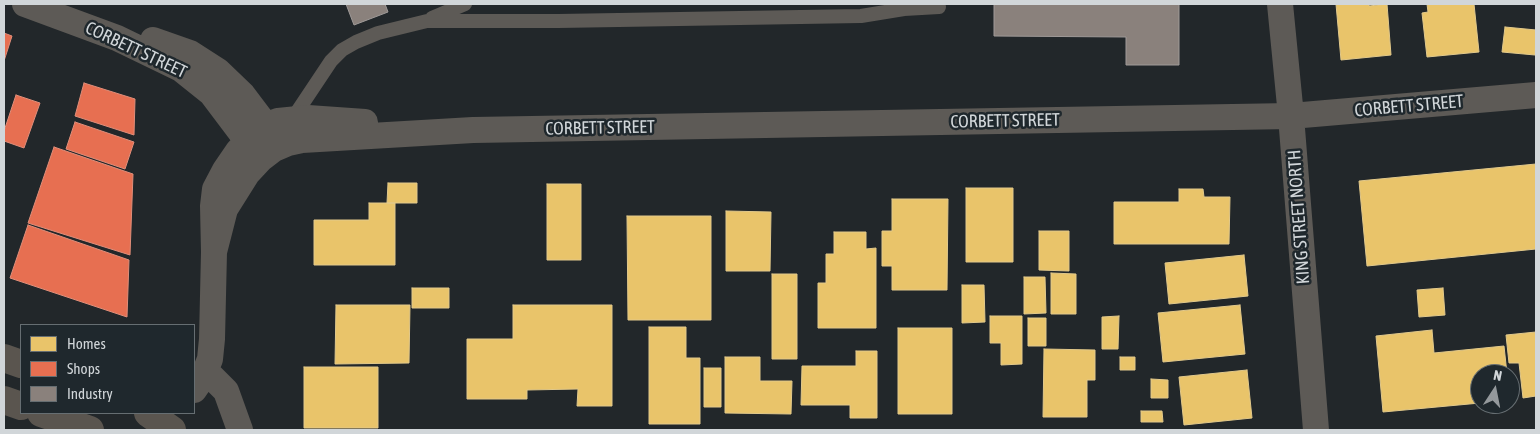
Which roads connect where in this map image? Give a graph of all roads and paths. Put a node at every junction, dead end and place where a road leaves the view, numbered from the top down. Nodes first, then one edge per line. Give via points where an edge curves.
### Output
1 (25, 4) edge
2 (465, 4) edge
3 (938, 4) edge
4 (1280, 4) edge
5 (427, 21) junction
6 (1536, 95) edge
7 (1291, 116) junction
8 (293, 118) junction
9 (473, 130) junction
10 (264, 143) junction
11 (4, 358) edge
12 (20, 364) edge
13 (200, 380) edge
14 (4, 400) edge
15 (20, 406) edge
16 (44, 414) edge
17 (90, 430) edge
18 (240, 430) edge
19 (1316, 430) edge

1 - 10 street, CORBETT STREET via 118,38 181,69
2 - 5 lane
3 - 5 lane via 938,8 904,9 861,16
4 - 7 street, KING STREET NORTH
5 - 8 lane via 378,33 342,50
6 - 7 street, CORBETT STREET
7 - 9 street, CORBETT STREET
7 - 19 street, KING STREET NORTH
8 - 9 street, CORBETT STREET
8 - 10 street, CORBETT STREET via 278,121
9 - 10 street, CORBETT STREET
10 - 13 street via 224,170 215,189 212,214 212,345 210,359
11 - 12 main road
13 - 18 street via 226,391
14 - 15 main road
16 - 17 main road

